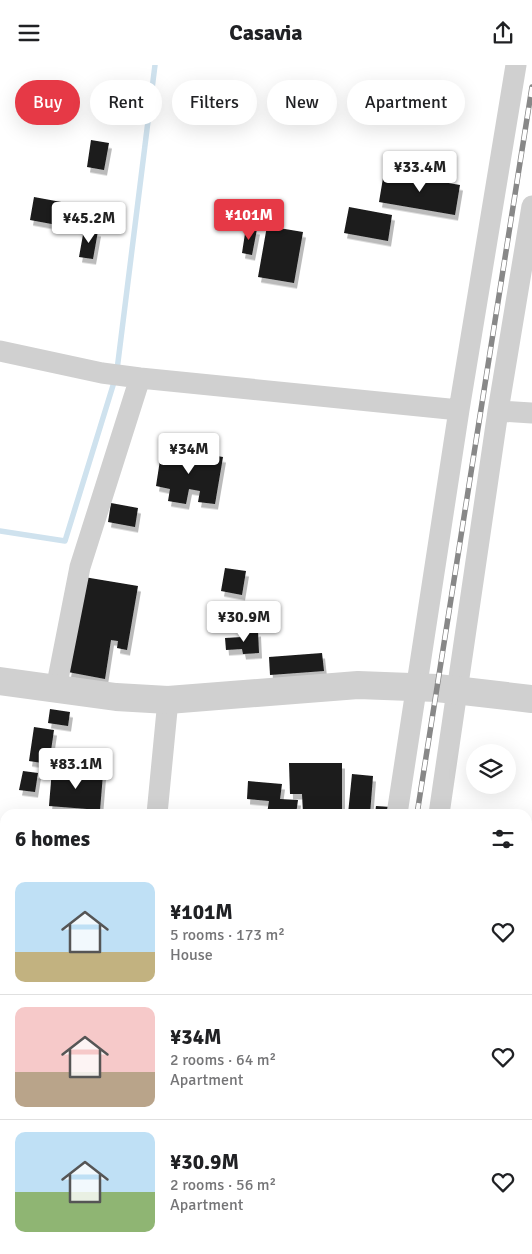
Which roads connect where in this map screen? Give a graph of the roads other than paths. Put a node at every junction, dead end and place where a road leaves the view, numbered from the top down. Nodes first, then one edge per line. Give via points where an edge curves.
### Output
1 (516, 65) edge
2 (532, 206) edge
3 (0, 351) edge
4 (133, 377) junction
5 (459, 410) junction
6 (498, 411) junction
7 (532, 413) edge
8 (0, 681) edge
9 (416, 687) junction
10 (56, 689) junction
11 (457, 689) junction
12 (532, 699) edge
13 (168, 700) junction
14 (157, 809) edge
15 (398, 809) edge
16 (440, 809) edge

1 - 5 street
2 - 6 street
3 - 4 street
4 - 5 street
4 - 10 street via 80,567
5 - 9 street
6 - 7 street
6 - 11 street
8 - 10 street
9 - 11 street
9 - 13 street via 358,685
9 - 15 street
10 - 13 street
11 - 12 street
11 - 16 street
13 - 14 street

